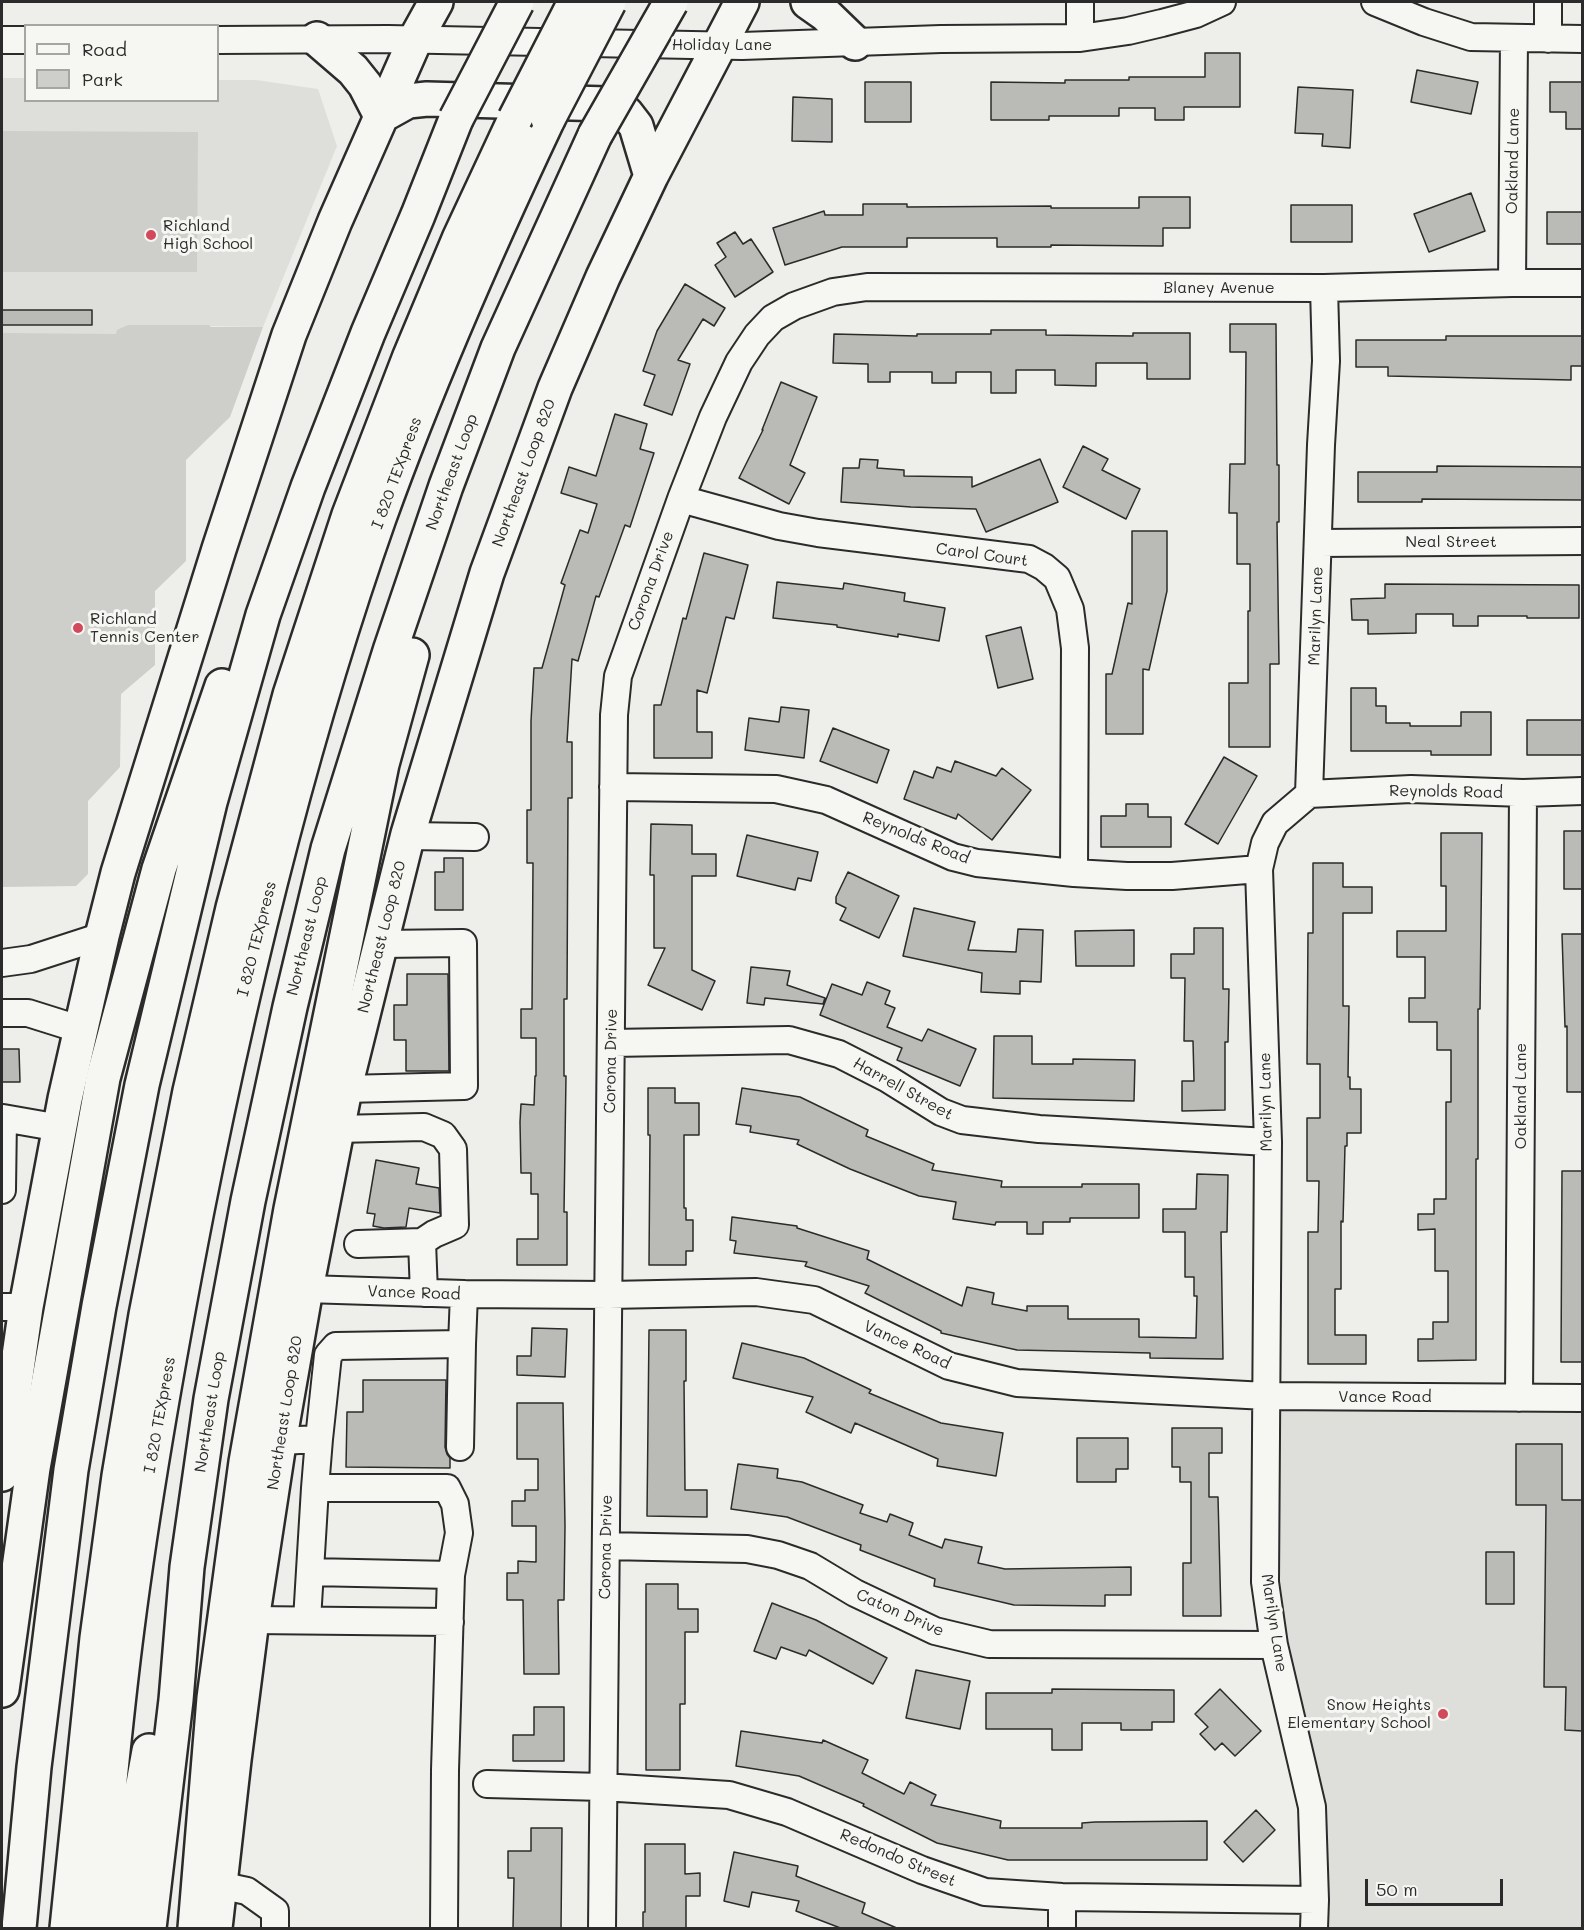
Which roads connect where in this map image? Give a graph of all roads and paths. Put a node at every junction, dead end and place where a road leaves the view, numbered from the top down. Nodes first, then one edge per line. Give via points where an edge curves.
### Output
1 (436, 2) edge
2 (517, 2) edge
3 (575, 2) edge
4 (609, 2) edge
5 (671, 2) edge
6 (742, 2) edge
7 (808, 2) edge
8 (1080, 2) edge
9 (1222, 2) edge
10 (1375, 2) edge
11 (1548, 2) edge
12 (1080, 38) junction
13 (1515, 38) junction
14 (317, 39) junction
15 (1548, 39) junction
16 (1582, 39) edge
17 (2, 40) edge
18 (24, 40) edge
19 (219, 40) edge
20 (415, 40) junction
21 (855, 43) junction
22 (719, 46) junction
23 (381, 116) junction
24 (651, 176) junction
25 (1512, 283) junction
26 (1582, 283) edge
27 (856, 288) joint
28 (1324, 288) junction
29 (446, 486) junction
30 (681, 499) junction
31 (1582, 541) edge
32 (1319, 543) junction
33 (263, 615) junction
34 (613, 787) junction
35 (1582, 791) edge
36 (1523, 793) junction
37 (1309, 794) junction
38 (408, 836) junction
39 (475, 837) dead end
40 (1259, 869) junction
41 (1074, 873) junction
42 (102, 936) junction
43 (381, 944) junction
44 (2, 963) edge
45 (2, 1013) edge
46 (82, 1030) junction
47 (611, 1043) junction
48 (345, 1089) junction
49 (60, 1128) junction
50 (337, 1129) junction
51 (1268, 1142) junction
52 (2, 1190) edge
53 (422, 1242) junction
54 (358, 1244) dead end
55 (306, 1289) junction
56 (424, 1293) junction
57 (464, 1294) junction
58 (609, 1295) junction
59 (14, 1307) edge
60 (462, 1344) junction
61 (9, 1369) edge
62 (1266, 1396) junction
63 (1519, 1398) junction
64 (1582, 1398) edge
65 (319, 1439) junction
66 (280, 1441) junction
67 (460, 1447) dead end
68 (2, 1474) edge
69 (315, 1488) junction
70 (606, 1546) junction
71 (187, 1567) junction
72 (310, 1572) junction
73 (451, 1575) junction
74 (252, 1620) junction
75 (308, 1620) junction
76 (450, 1622) junction
77 (1274, 1645) junction
78 (2, 1690) edge
79 (487, 1784) dead end
80 (603, 1787) junction
81 (219, 1885) junction
82 (1062, 1897) junction
83 (1315, 1900) junction
84 (19, 1929) edge
85 (67, 1929) edge
86 (96, 1929) edge
87 (122, 1929) edge
88 (149, 1929) edge
89 (195, 1929) edge
90 (215, 1929) edge
91 (275, 1929) edge
92 (444, 1929) edge
93 (602, 1929) edge
94 (1062, 1929) edge
95 (1314, 1929) edge

1 - 20 main road
2 - 33 main road, bridge via 456,119 368,333
3 - 85 main road, I 820 TEXpress, bridge via 459,238 410,356 350,515 290,694 232,908 146,1315 121,1464 97,1638
4 - 86 main road, I 820 TEXpress, bridge via 488,247 379,519 320,700 261,915 214,1121 153,1453 127,1629
5 - 29 main road, Northeast Loop, bridge via 595,135 498,348
6 - 22 main road, Northeast Loop 820
7 - 21 main road
8 - 12 street
9 - 12 street, Holiday Lane via 1162,23
10 - 13 street via 1454,33
11 - 15 street
12 - 21 street, Holiday Lane
13 - 15 street
13 - 25 street, Oakland Lane
14 - 19 street, Holiday Lane
14 - 20 street, Holiday Lane
14 - 23 main road via 354,70
15 - 16 street
17 - 18 street
20 - 22 street, Holiday Lane
20 - 23 main road
21 - 22 street, Holiday Lane
22 - 24 main road, Northeast Loop 820
23 - 24 main road via 408,101 428,99 608,104 626,113 636,126
23 - 42 main road via 289,336 118,873
24 - 38 main road, Northeast Loop 820 via 555,388 487,573
25 - 26 street, Blaney Avenue
25 - 28 street, Blaney Avenue
27 - 28 street, Blaney Avenue
27 - 30 street, Corona Drive via 794,306 773,318 757,335 739,362
28 - 32 street, Marilyn Lane via 1326,361
29 - 71 main road, Northeast Loop via 328,849 290,1007 213,1388
29 - 89 main road via 450,546 407,669 382,764 291,1209 246,1462 214,1698
30 - 34 street, Corona Drive via 618,676
30 - 41 street, Carol Court via 818,533 1029,560 1057,578 1070,609 1075,648
31 - 32 street, Neal Street
32 - 37 street, Marilyn Lane
33 - 78 main road via 224,679 159,869 103,1078 33,1468
33 - 84 main road via 210,802 142,1085 99,1306 71,1470 51,1622
34 - 41 street, Reynolds Road via 776,789 826,800 952,856 977,863
34 - 47 street, Corona Drive
35 - 36 street, Reynolds Road
36 - 37 street, Reynolds Road via 1411,789
36 - 63 street, Oakland Lane
37 - 40 street, Marilyn Lane via 1275,823
38 - 39 street
38 - 43 main road, Northeast Loop 820
40 - 41 street, Reynolds Road via 1172,876
40 - 51 street, Marilyn Lane
42 - 44 street via 31,959
42 - 46 main road
43 - 48 main road, Northeast Loop 820
43 - 48 street via 463,943 464,1086
45 - 46 street via 28,1013
46 - 49 main road
47 - 51 street, Harrell Street via 789,1040 839,1054 962,1120 1040,1129
47 - 58 street, Corona Drive
48 - 50 main road, Northeast Loop 820
49 - 52 street via 3,1118
49 - 59 main road
50 - 53 street via 424,1127 443,1135 453,1149 455,1225
50 - 55 main road, Northeast Loop 820
51 - 62 street, Marilyn Lane
53 - 54 street
53 - 56 street
55 - 56 street, Vance Road
55 - 66 main road, Northeast Loop 820
56 - 57 street, Vance Road
57 - 58 street, Vance Road
57 - 60 street
58 - 62 street, Vance Road via 756,1292 814,1300 949,1366 1017,1383
58 - 70 street, Corona Drive
59 - 61 main road
60 - 65 street via 336,1346 328,1355
60 - 67 street
61 - 68 main road
62 - 63 street, Vance Road
62 - 77 street, Marilyn Lane via 1264,1582
63 - 64 street, Vance Road
65 - 66 street
65 - 69 street
66 - 74 main road, Northeast Loop 820
69 - 72 street
69 - 73 street via 447,1488 455,1504 459,1533
70 - 77 street, Caton Drive via 747,1549 778,1555 810,1566 855,1593 935,1631 989,1644
70 - 80 street, Corona Drive
71 - 87 main road via 139,1806
71 - 88 main road, Northeast Loop
72 - 73 street
72 - 75 street
73 - 76 street
74 - 75 street
74 - 81 main road, Northeast Loop 820
75 - 76 street
76 - 92 street
77 - 83 street, Marilyn Lane via 1312,1807
79 - 80 street, Redondo Street
80 - 82 street, Redondo Street via 729,1795 787,1812 984,1892
80 - 93 street, Corona Drive
81 - 90 main road, Northeast Loop 820
81 - 91 street via 247,1891 274,1911
82 - 83 street, Redondo Street
82 - 94 street
83 - 95 street, Marilyn Lane

